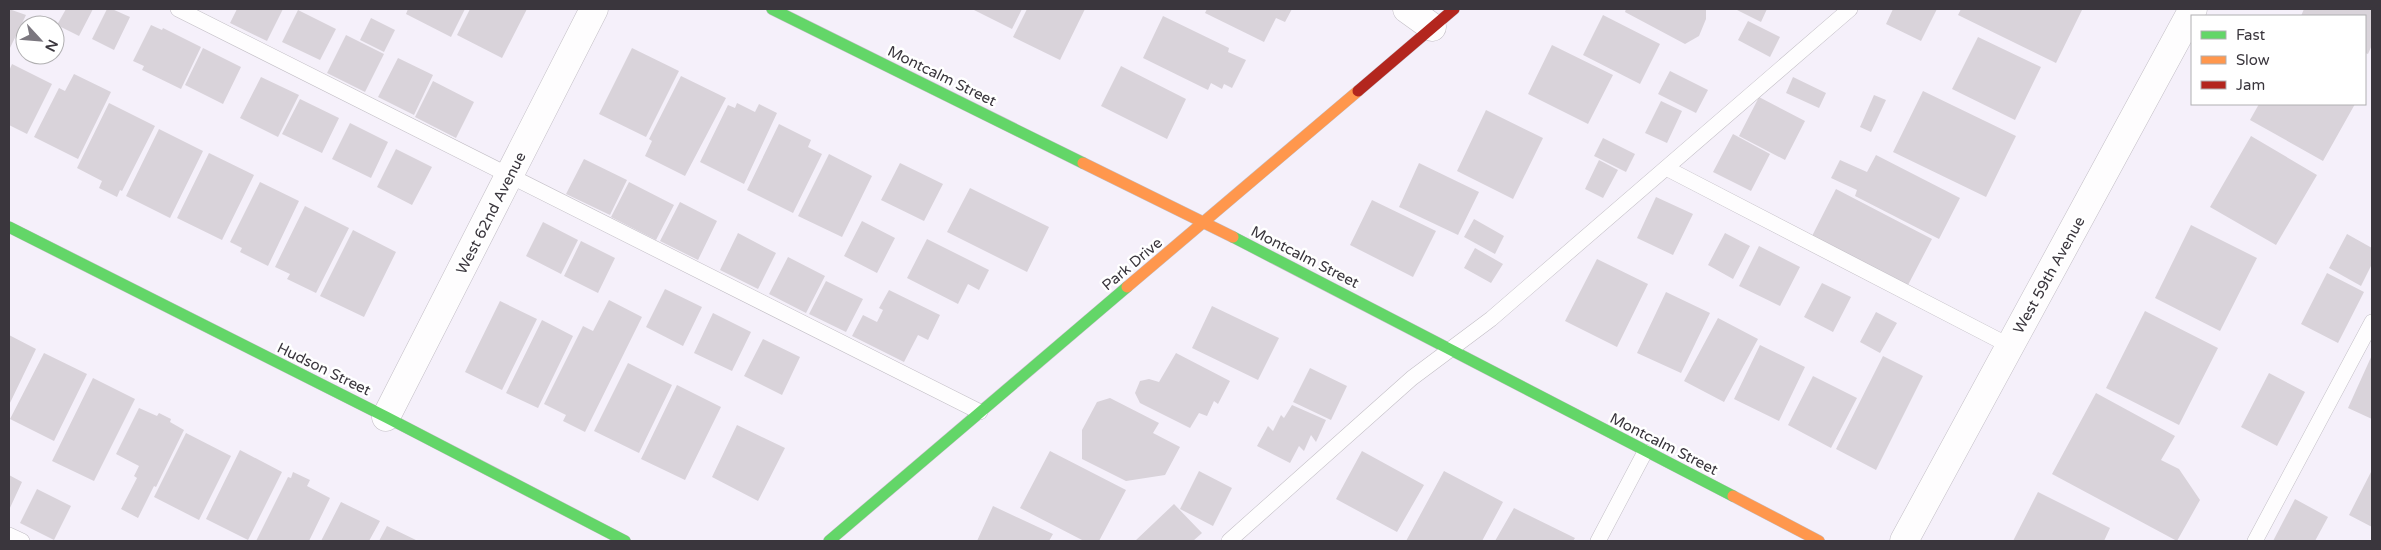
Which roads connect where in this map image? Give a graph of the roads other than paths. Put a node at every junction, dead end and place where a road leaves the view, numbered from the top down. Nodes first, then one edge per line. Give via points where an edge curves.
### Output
1 (178, 9) edge
2 (594, 9) edge
3 (772, 9) edge
4 (1407, 9) edge
5 (1454, 9) edge
6 (1850, 9) edge
7 (2193, 9) edge
8 (1432, 27) junction
9 (1666, 168) junction
10 (511, 175) junction
11 (1204, 222) junction
12 (9, 228) edge
13 (2372, 322) edge
14 (2010, 346) junction
15 (1450, 349) junction
16 (980, 412) junction
17 (386, 416) junction
18 (1645, 452) junction
19 (9, 535) edge
20 (22, 541) edge
21 (625, 541) edge
22 (829, 541) edge
23 (1229, 541) edge
24 (1598, 541) edge
25 (1819, 541) edge
26 (1904, 541) edge
27 (2255, 541) edge

1 - 10 lane
2 - 10 street, West 62nd Avenue
3 - 11 street, Montcalm Street
4 - 8 street
5 - 8 street, Park Drive
6 - 9 lane
7 - 14 street, West 59th Avenue
8 - 11 street, Park Drive
9 - 14 lane
9 - 15 lane via 1491,319
10 - 16 lane
10 - 17 street, West 62nd Avenue
11 - 15 street, Montcalm Street
11 - 16 street, Park Drive
12 - 17 street, Hudson Street
13 - 27 lane
14 - 26 street, West 59th Avenue
15 - 18 street, Montcalm Street
15 - 23 lane via 1412,378
16 - 22 street, Park Drive
17 - 21 street, Hudson Street
18 - 24 lane
18 - 25 street, Montcalm Street
19 - 20 lane

